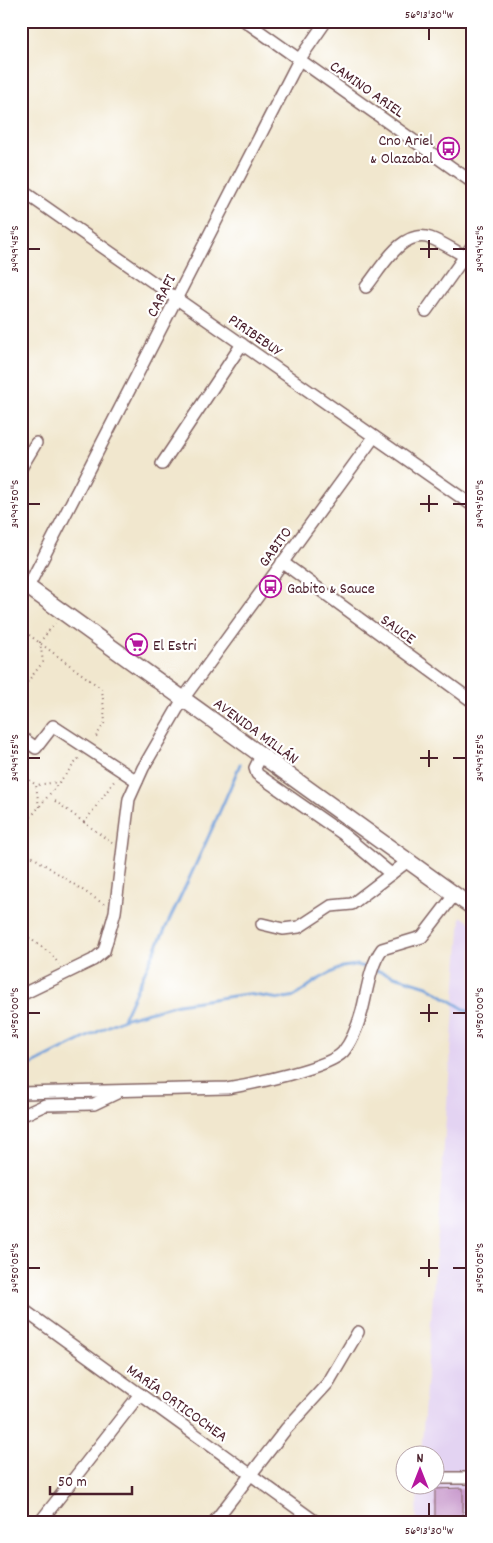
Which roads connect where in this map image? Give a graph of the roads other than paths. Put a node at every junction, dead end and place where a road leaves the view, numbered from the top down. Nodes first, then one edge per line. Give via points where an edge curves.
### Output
1 (245, 21) edge
2 (326, 21) edge
3 (298, 60) junction
4 (472, 182) edge
5 (21, 190) edge
6 (472, 246) edge
7 (464, 256) junction
8 (366, 287) dead end
9 (176, 298) junction
10 (426, 311) dead end
11 (242, 344) junction
12 (374, 437) junction
13 (36, 444) dead end
14 (162, 464) dead end
15 (21, 468) edge
16 (472, 505) edge
17 (282, 562) junction
18 (25, 585) edge
19 (184, 698) junction
20 (472, 701) edge
21 (21, 737) edge
22 (262, 754) junction
23 (137, 781) junction
24 (408, 861) junction
25 (391, 874) junction
26 (454, 894) junction
27 (471, 904) edge
28 (262, 924) dead end
29 (21, 994) edge
30 (119, 1092) junction
31 (21, 1093) edge
32 (21, 1116) edge
33 (24, 1314) edge
34 (358, 1332) dead end
35 (140, 1394) junction
36 (249, 1474) junction
37 (446, 1478) edge
38 (472, 1478) edge
39 (40, 1522) edge
40 (214, 1522) edge
41 (316, 1522) edge

1 - 3 street, CAMINO ARIEL
2 - 3 street, CARAFI
3 - 4 street, CAMINO ARIEL
3 - 9 street, CARAFI
5 - 9 street, PIRIBEBUY
6 - 7 street
7 - 8 street via 428,237 412,237 398,246
7 - 10 street
9 - 11 street, PIRIBEBUY
9 - 18 street, CARAFI
11 - 12 street, PIRIBEBUY
11 - 14 street
12 - 16 street, PIRIBEBUY
12 - 17 street, GABITO
13 - 15 street
17 - 19 street, GABITO
17 - 20 street, SAUCE
18 - 19 main road, AVENIDA MILLÁN
19 - 22 main road, AVENIDA MILLÁN
19 - 23 street, GABITO
21 - 23 street via 36,748 53,726
22 - 24 main road, AVENIDA MILLÁN
22 - 25 street via 255,768 257,774 342,834
23 - 29 street, GABITO via 129,799 115,912 104,951 93,960
24 - 25 street
24 - 26 main road, AVENIDA MILLÁN
25 - 28 street via 352,904 331,906 299,927 283,929
26 - 27 main road, AVENIDA MILLÁN
26 - 30 street via 422,937 386,947 380,952 357,1028 342,1053 322,1064 227,1088
30 - 31 street
30 - 32 street via 94,1104 45,1105
33 - 35 street, MARÍA ORTICOCHEA
34 - 36 street via 328,1383
35 - 36 street, MARÍA ORTICOCHEA
35 - 39 street
36 - 40 street
36 - 41 street, MARÍA ORTICOCHEA
37 - 38 street

